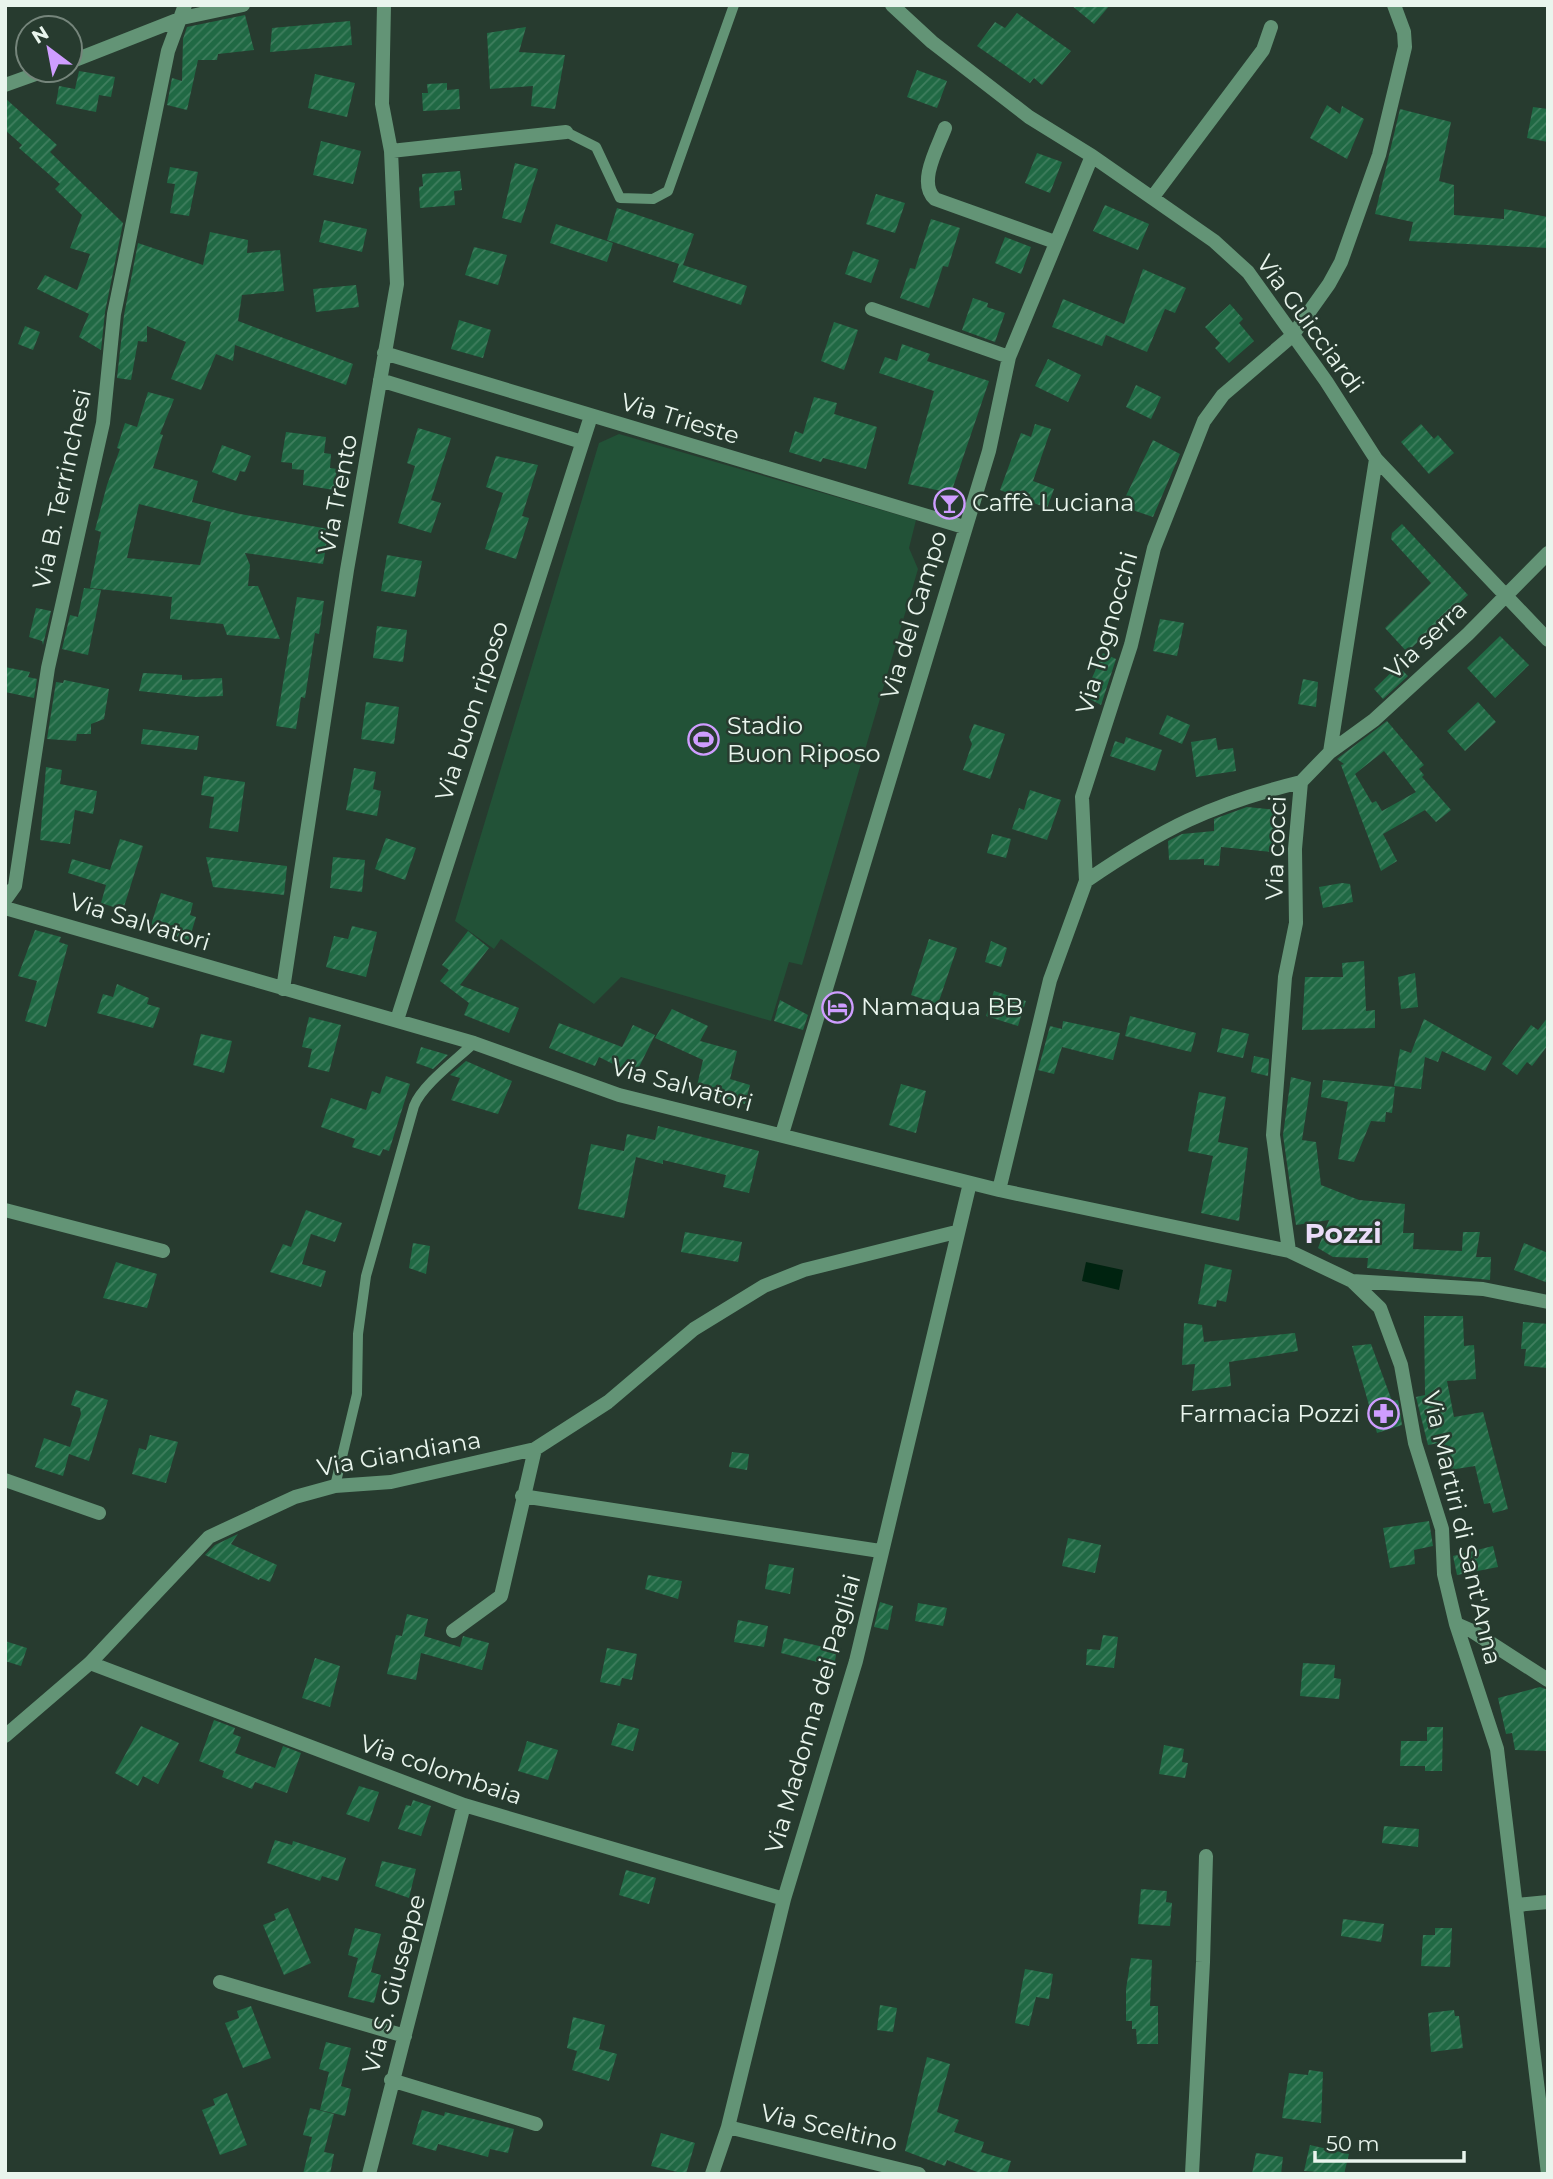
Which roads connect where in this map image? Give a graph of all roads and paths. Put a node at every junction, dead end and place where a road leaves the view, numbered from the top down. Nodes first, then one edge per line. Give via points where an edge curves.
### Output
1 (243, 5) edge
2 (384, 5) edge
3 (734, 5) edge
4 (892, 5) edge
5 (1395, 5) edge
6 (183, 12) edge
7 (1271, 27) dead end
8 (84, 56) edge
9 (944, 128) dead end
10 (566, 132) joint
11 (391, 151) junction
12 (1092, 156) junction
13 (1152, 198) junction
14 (1055, 242) junction
15 (872, 309) dead end
16 (1292, 336) junction
17 (384, 353) junction
18 (1009, 357) junction
19 (380, 380) junction
20 (591, 416) junction
21 (582, 442) junction
22 (1376, 459) junction
23 (964, 527) junction
24 (1548, 553) edge
25 (1504, 594) junction
26 (1548, 640) edge
27 (1330, 752) junction
28 (1301, 782) junction
29 (1086, 881) junction
30 (5, 900) edge
31 (5, 908) edge
32 (284, 989) junction
33 (397, 1020) junction
34 (474, 1043) junction
35 (782, 1135) junction
36 (970, 1183) junction
37 (999, 1190) junction
38 (5, 1210) edge
39 (956, 1232) junction
40 (163, 1251) dead end
41 (1289, 1251) junction
42 (1352, 1281) junction
43 (1548, 1301) edge
44 (535, 1449) junction
45 (5, 1480) edge
46 (335, 1486) junction
47 (522, 1496) junction
48 (99, 1513) dead end
49 (880, 1551) junction
50 (1456, 1624) junction
51 (453, 1631) dead end
52 (90, 1663) junction
53 (1548, 1680) edge
54 (5, 1736) edge
55 (464, 1805) junction
56 (1206, 1856) dead end
57 (784, 1899) junction
58 (1548, 1902) edge
59 (1517, 1905) junction
60 (220, 1982) dead end
61 (405, 2036) junction
62 (391, 2080) junction
63 (536, 2124) dead end
64 (728, 2127) junction
65 (369, 2174) edge
66 (712, 2174) edge
67 (919, 2174) edge
68 (1192, 2174) edge
69 (1548, 2174) edge

1 - 6 street
2 - 11 street, Via Trento via 382,104
3 - 10 lane via 668,191 653,199 620,198 596,147
4 - 12 street, Via Guicciardi via 932,43 1029,117
5 - 16 street, Via Tognocchi via 1405,47 1373,177 1341,262
6 - 8 street
6 - 30 street, Via B. Terrinchesi via 168,51 114,314 103,423 48,668 15,886
7 - 13 street via 1263,50
9 - 14 street via 927,181 930,195
10 - 11 street
11 - 17 street, Via Trento via 397,284
12 - 13 street, Via Guicciardi
12 - 14 street, Via del Campo
13 - 16 street, Via Guicciardi via 1214,241 1248,272
14 - 18 street, Via del Campo
15 - 18 street
16 - 22 street, Via Guicciardi
16 - 29 street, Via Tognocchi via 1223,395 1204,421 1181,475 1154,548 1131,645 1082,797
17 - 19 street, Via Trento
17 - 20 street, Via Trieste
18 - 23 street, Via del Campo via 989,451
19 - 21 street
19 - 32 street, Via Trento
20 - 21 street, Via buon riposo
20 - 23 street, Via Trieste
21 - 33 street, Via buon riposo
22 - 25 street, Via Guicciardi
22 - 27 street
23 - 35 street, Via del Campo
24 - 25 street, Via serra
25 - 26 street, Via Guicciardi
25 - 27 street, Via serra via 1468,634 1374,720
27 - 28 street, Via cocci
28 - 29 street via 1254,793 1184,820
28 - 41 street, Via cocci via 1295,849 1296,923 1285,977 1273,1135
29 - 37 street, Via Tognocchi via 1050,980
31 - 32 street, Via Salvatori
32 - 33 street, Via Salvatori
33 - 34 street, Via Salvatori
34 - 35 street, Via Salvatori via 619,1095
34 - 46 lane via 419,1092 414,1106 366,1276 358,1334 357,1394
35 - 36 street, Via Salvatori
36 - 37 street, Via Salvatori
36 - 39 street, Via Madonna dei Pagliai
37 - 41 street, Via Salvatori
38 - 40 street
39 - 44 street, Via Giandiana via 804,1270 764,1286 694,1329 608,1402
39 - 49 street, Via Madonna dei Pagliai
41 - 42 street, Via Salvatori
42 - 43 street via 1483,1289
42 - 50 street, Via Martiri di Sant'Anna via 1380,1308 1401,1364 1415,1443 1442,1529 1442,1561
44 - 46 street, Via Giandiana via 391,1482
44 - 47 street
45 - 48 street
46 - 52 street, Via Giandiana via 295,1497 209,1537
47 - 49 street
47 - 51 street via 501,1596
49 - 57 street, Via Madonna dei Pagliai via 856,1661
50 - 53 street
50 - 59 street, Via Martiri di Sant'Anna via 1497,1749
52 - 54 street, Via Giandiana
52 - 55 street, Via colombaia
55 - 57 street, Via colombaia
55 - 61 street, Via S. Giuseppe
56 - 68 street
57 - 64 street, Via Madonna dei Pagliai
58 - 59 street
59 - 69 street, Via Martiri di Sant'Anna
60 - 61 street
61 - 62 street, Via S. Giuseppe
62 - 63 street
62 - 65 street, Via S. Giuseppe
64 - 66 street, Via Madonna dei Pagliai
64 - 67 street, Via Sceltino

